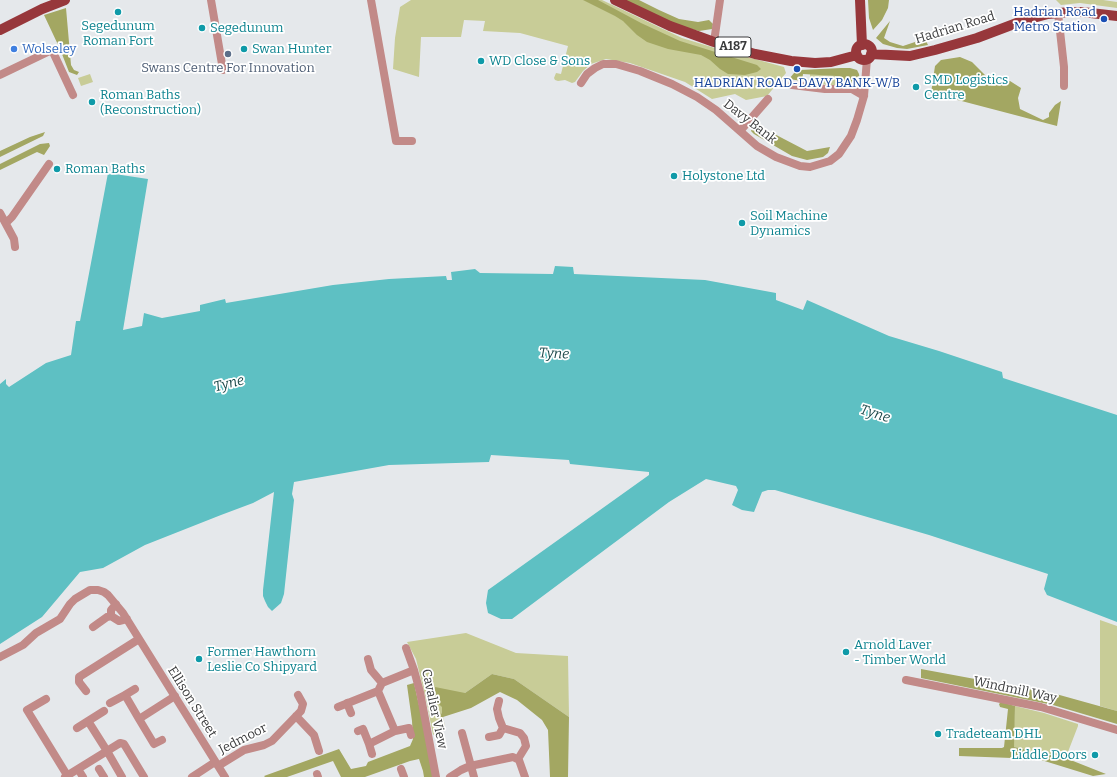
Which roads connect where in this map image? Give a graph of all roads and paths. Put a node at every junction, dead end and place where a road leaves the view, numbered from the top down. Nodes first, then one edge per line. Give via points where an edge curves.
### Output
1 (65, 0) edge
2 (211, 0) edge
3 (371, 0) edge
4 (616, 0) edge
5 (720, 0) edge
6 (860, 0) edge
7 (1058, 13) junction
8 (1117, 16) edge
9 (0, 30) edge
10 (714, 42) junction
11 (862, 45) junction
12 (857, 55) junction
13 (869, 57) junction
14 (223, 70) dead end
15 (0, 75) edge
16 (581, 83) dead end
17 (792, 85) dead end
18 (1064, 86) dead end
19 (73, 95) dead end
20 (864, 96) junction
21 (768, 99) dead end
22 (740, 131) junction
23 (412, 141) dead end
24 (50, 164) dead end
25 (0, 213) edge
26 (6, 223) junction
27 (15, 247) dead end
28 (116, 604) junction
29 (111, 616) junction
30 (127, 619) junction
31 (93, 627) dead end
32 (139, 639) junction
33 (406, 648) dead end
34 (0, 657) edge
35 (368, 659) dead end
36 (414, 670) junction
37 (906, 680) dead end
38 (382, 682) junction
39 (135, 689) dead end
40 (378, 691) junction
41 (86, 692) dead end
42 (125, 695) junction
43 (298, 695) dead end
44 (175, 696) junction
45 (46, 699) dead end
46 (499, 701) dead end
47 (110, 703) dead end
48 (347, 703) junction
49 (338, 707) dead end
50 (104, 711) dead end
51 (351, 713) dead end
52 (296, 716) junction
53 (139, 719) junction
54 (88, 721) junction
55 (77, 728) dead end
56 (503, 728) junction
57 (1117, 730) edge
58 (358, 731) dead end
59 (395, 731) junction
60 (462, 733) dead end
61 (411, 735) dead end
62 (489, 738) dead end
63 (162, 740) dead end
64 (369, 744) junction
65 (107, 751) junction
66 (319, 751) dead end
67 (372, 754) dead end
68 (518, 759) junction
69 (216, 764) junction
70 (470, 766) junction
71 (78, 769) junction
72 (99, 769) dead end
73 (66, 776) edge
74 (83, 777) edge
75 (104, 777) edge
76 (122, 777) edge
77 (144, 777) edge
78 (192, 777) edge
79 (225, 777) edge
80 (436, 777) edge
81 (450, 777) edge
82 (474, 777) edge
83 (525, 777) edge

1 - 9 main road
2 - 14 street
3 - 23 street via 396,141
4 - 10 main road, A187 via 670,26
5 - 10 street
6 - 11 main road
7 - 8 main road, Hadrian Road via 1082,12
7 - 13 main road, Hadrian Road via 1022,21 966,42 910,56
7 - 18 street
10 - 12 main road, A187 via 791,61 815,63
11 - 12 main road via 858,48
11 - 13 main road via 870,48
12 - 13 main road via 862,60
13 - 20 street, Davy Bank
15 - 19 street via 52,50
16 - 22 street, Davy Bank via 587,74 603,64 616,64 640,71 697,97
17 - 20 street via 805,83 825,89 852,90
20 - 22 street, Davy Bank via 851,136 839,154 830,161 810,167 776,157 757,146
21 - 22 street
24 - 26 street
25 - 26 street
26 - 27 street
28 - 29 street via 111,610
28 - 30 street, Ellison Street
28 - 34 street, Ellison Street via 104,592 90,590 70,604 60,620 36,633 22,646
29 - 30 street via 119,621
29 - 31 street
30 - 32 street, Ellison Street
32 - 41 street via 79,677
32 - 44 street, Ellison Street
33 - 36 street, Cavalier View
35 - 38 street via 371,670
36 - 38 street
36 - 80 street, Cavalier View
37 - 57 street, Windmill Way via 1041,707
38 - 40 street
39 - 42 street
40 - 48 street
40 - 59 street
42 - 47 street
42 - 53 street
43 - 52 street via 303,704
44 - 53 street
44 - 69 street, Ellison Street
45 - 73 street via 27,710
46 - 56 street via 497,708
48 - 49 street
48 - 51 street
50 - 54 street
52 - 66 street via 314,735
52 - 69 street, Jedmoor via 272,741 244,750
53 - 63 street via 154,744
54 - 55 street
54 - 65 street
56 - 62 street via 499,735
56 - 68 street via 520,733 524,738 526,746
58 - 64 street via 363,729
59 - 61 street via 409,728
59 - 64 street
60 - 70 street
64 - 67 street
65 - 71 street
65 - 76 street
65 - 77 street via 122,743
68 - 70 street via 512,757
68 - 83 street
69 - 78 street, Jedmoor
69 - 79 street, Ellison Street
70 - 81 street
70 - 82 street
71 - 73 street
71 - 74 street
72 - 75 street

